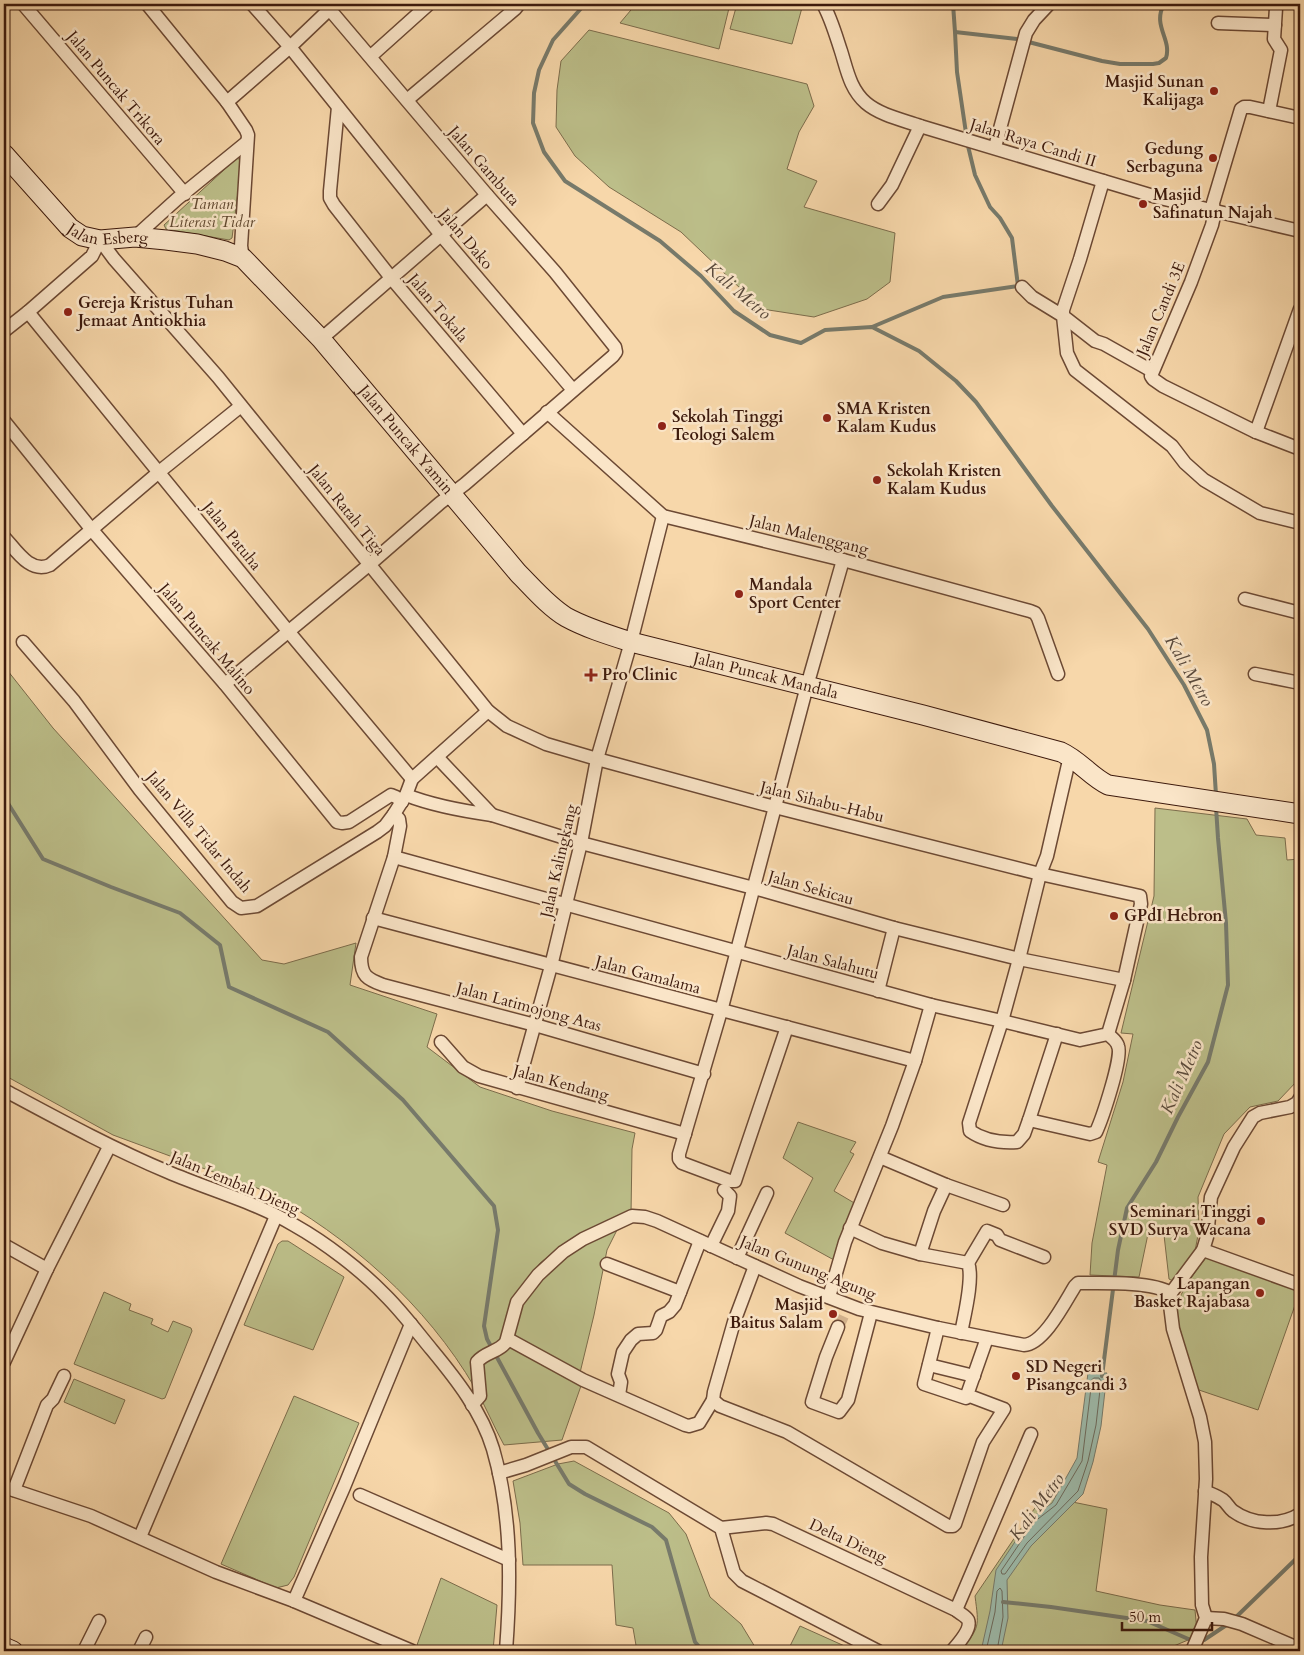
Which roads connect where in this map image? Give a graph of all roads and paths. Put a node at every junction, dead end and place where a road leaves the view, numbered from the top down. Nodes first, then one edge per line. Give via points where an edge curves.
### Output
1 (23, 4) edge
2 (147, 4) edge
3 (252, 4) edge
4 (429, 4) edge
5 (519, 4) edge
6 (823, 4) edge
7 (1049, 4) edge
8 (330, 5) edge
9 (1276, 8) dead end
10 (1218, 23) dead end
11 (1275, 25) junction
12 (290, 47) junction
13 (371, 56) junction
14 (407, 100) junction
15 (227, 102) junction
16 (338, 107) junction
17 (1269, 111) junction
18 (1300, 118) edge
19 (920, 126) junction
20 (248, 142) junction
21 (995, 147) junction
22 (4, 154) edge
23 (1102, 181) junction
24 (184, 194) junction
25 (487, 195) junction
26 (878, 204) dead end
27 (1213, 210) junction
28 (1300, 231) edge
29 (441, 235) junction
30 (136, 237) junction
31 (100, 240) junction
32 (243, 258) junction
33 (392, 279) junction
34 (1022, 287) dead end
35 (1300, 308) edge
36 (28, 312) junction
37 (1063, 316) junction
38 (1298, 325) edge
39 (4, 331) edge
40 (321, 339) junction
41 (1152, 371) junction
42 (573, 390) junction
43 (240, 406) junction
44 (547, 412) junction
45 (4, 421) edge
46 (1256, 432) junction
47 (523, 434) junction
48 (1300, 449) edge
49 (159, 472) junction
50 (451, 494) junction
51 (662, 516) junction
52 (1300, 523) edge
53 (92, 530) junction
54 (4, 537) edge
55 (844, 560) junction
56 (370, 564) junction
57 (1245, 599) dead end
58 (1300, 613) edge
59 (288, 631) junction
60 (23, 642) dead end
61 (631, 642) junction
62 (1058, 674) dead end
63 (1255, 674) dead end
64 (1300, 683) edge
65 (225, 684) junction
66 (807, 686) junction
67 (488, 711) junction
68 (1070, 756) junction
69 (437, 757) junction
70 (597, 758) junction
71 (412, 779) junction
72 (404, 799) junction
73 (776, 807) junction
74 (394, 814) junction
75 (1300, 814) edge
76 (492, 815) junction
77 (581, 843) junction
78 (394, 857) junction
79 (1040, 874) junction
80 (754, 889) junction
81 (566, 904) junction
82 (373, 918) junction
83 (894, 928) junction
84 (737, 952) junction
85 (1019, 959) junction
86 (551, 966) junction
87 (1124, 980) junction
88 (878, 991) junction
89 (931, 1006) junction
90 (721, 1011) junction
91 (1002, 1021) junction
92 (535, 1025) junction
93 (787, 1027) junction
94 (1057, 1034) junction
95 (1108, 1034) junction
96 (441, 1042) dead end
97 (915, 1061) junction
98 (704, 1074) junction
99 (518, 1088) junction
100 (4, 1090) edge
101 (1300, 1098) edge
102 (1029, 1120) junction
103 (684, 1134) junction
104 (109, 1146) junction
105 (880, 1157) junction
106 (946, 1185) junction
107 (724, 1190) dead end
108 (767, 1193) dead end
109 (1003, 1205) dead end
110 (276, 1216) junction
111 (850, 1228) junction
112 (706, 1243) junction
113 (4, 1245) edge
114 (1204, 1250) junction
115 (920, 1254) junction
116 (1044, 1257) dead end
117 (737, 1258) junction
118 (607, 1264) dead end
119 (969, 1264) junction
120 (756, 1266) junction
121 (47, 1269) junction
122 (1300, 1285) edge
123 (680, 1292) junction
124 (1171, 1293) junction
125 (829, 1297) junction
126 (871, 1312) junction
127 (411, 1324) junction
128 (838, 1328) tunnel mouth
129 (938, 1328) junction
130 (961, 1333) junction
131 (987, 1338) junction
132 (505, 1343) junction
133 (4, 1362) edge
134 (929, 1364) junction
135 (64, 1376) dead end
136 (974, 1376) junction
137 (619, 1395) junction
138 (967, 1395) junction
139 (713, 1400) junction
140 (472, 1405) junction
141 (1031, 1434) dead end
142 (499, 1472) junction
143 (9, 1489) edge
144 (1205, 1491) junction
145 (360, 1495) dead end
146 (1300, 1514) edge
147 (721, 1528) junction
148 (140, 1537) junction
149 (509, 1560) junction
150 (294, 1601) junction
151 (956, 1610) junction
152 (1206, 1618) junction
153 (99, 1621) dead end
154 (146, 1637) dead end
155 (4, 1647) edge
156 (1193, 1649) edge
157 (1300, 1649) edge
158 (12, 1651) edge
159 (84, 1651) edge
160 (139, 1651) edge
161 (412, 1651) edge
162 (506, 1651) edge
163 (878, 1651) edge
164 (952, 1651) edge

1 - 24 street, Jalan Puncak Trikora
2 - 15 street
3 - 12 street, Jalan Dako
4 - 13 street
5 - 14 street
6 - 19 street, Jalan Raya Candi II via 849,78 859,95 881,112
7 - 21 street via 1034,20 1024,39
8 - 12 street
8 - 13 street, Jalan Gambuta
9 - 11 street
10 - 11 street
11 - 17 street via 1274,39 1280,50
12 - 15 street
12 - 16 street, Jalan Dako
13 - 14 street, Jalan Gambuta
14 - 25 street, Jalan Gambuta
15 - 20 street via 246,130
16 - 29 street, Jalan Dako
16 - 33 street, Jalan Tokala via 330,198
17 - 18 street
17 - 27 street, Jalan Candi 3E via 1250,107 1241,110
19 - 21 street, Jalan Raya Candi II
19 - 26 street via 892,185
20 - 24 street
20 - 32 street
21 - 23 street, Jalan Raya Candi II
22 - 31 main road, Jalan Esberg via 70,228 82,236
23 - 27 street, Jalan Raya Candi II
23 - 37 street
24 - 30 street
25 - 29 street
25 - 42 street, Jalan Gambuta via 613,344 616,352 613,356
27 - 28 street, Jalan Raya Candi II
27 - 41 street, Jalan Candi 3E via 1212,225 1197,266
29 - 33 street
29 - 42 street, Jalan Dako
30 - 31 main road, Jalan Esberg
30 - 32 main road, Jalan Esberg via 197,244
31 - 36 street via 92,256
31 - 43 street, Jalan Ratah Tiga
32 - 40 main road, Jalan Puncak Yamin
33 - 40 street
33 - 47 street, Jalan Tokala
34 - 37 street
35 - 38 street
36 - 39 street
36 - 49 street, Jalan Patuha
37 - 41 street via 1095,341
37 - 52 street via 1068,359 1074,370 1172,446 1204,480 1260,513
38 - 46 street
40 - 50 main road, Jalan Puncak Yamin
41 - 46 street, Jalan Candi 3E via 1153,380
42 - 44 street
43 - 49 street
43 - 56 street, Jalan Ratah Tiga
44 - 47 street
44 - 51 street, Jalan Malenggang
45 - 53 street, Jalan Puncak Malino
46 - 48 street, Jalan Candi 3E
47 - 50 street
49 - 53 street
49 - 59 street, Jalan Patuha
50 - 56 street, Jalan Puncak Yamin
50 - 61 main road, Jalan Puncak Mandala via 543,599 566,616
51 - 55 street, Jalan Malenggang
51 - 61 street, Jalan Kalingkang
53 - 54 street via 45,567 29,564
53 - 65 street, Jalan Puncak Malino
55 - 62 street, Jalan Malenggang via 1035,613
55 - 66 street
56 - 59 street, Jalan Puncak Yamin
56 - 67 street, Jalan Ratah Tiga
57 - 58 street
59 - 65 street, Jalan Puncak Yamin
59 - 71 street, Jalan Patuha
60 - 74 street, Jalan Villa Tidar Indah via 74,700 140,790 232,902 241,908 257,906 377,832
61 - 66 main road, Jalan Puncak Mandala
61 - 70 street, Jalan Kalingkang
63 - 64 street
65 - 72 street, Jalan Puncak Malino via 337,822 349,822 391,795
66 - 68 main road, Jalan Puncak Mandala
66 - 73 street
67 - 69 street, Jalan Villa Tidar Indah
67 - 70 street, Jalan Ratah Tiga via 507,726 546,744
68 - 75 main road, Jalan Puncak Mandala via 1108,785
68 - 79 street
69 - 71 street, Jalan Villa Tidar Indah
69 - 76 street
70 - 73 street, Jalan Sihabu-Habu
70 - 77 street, Jalan Kalingkang
71 - 72 street, Jalan Villa Tidar Indah
72 - 74 street, Jalan Villa Tidar Indah
72 - 76 street, Jalan Sekicau
73 - 79 street, Jalan Sihabu-Habu
73 - 80 street
74 - 78 street via 400,826
76 - 77 street, Jalan Sekicau
77 - 80 street, Jalan Sekicau
77 - 81 street, Jalan Kalingkang
78 - 81 street, Jalan Salahutu
78 - 82 street
79 - 85 street
79 - 87 street, Jalan Sihabu-Habu via 1140,896
80 - 83 street, Jalan Sekicau
80 - 84 street
81 - 84 street, Jalan Salahutu
81 - 86 street, Jalan Kalingkang
82 - 86 street, Jalan Gamalama
82 - 92 street, Jalan Latimojong Atas via 361,957 364,976 371,981
83 - 85 street, Jalan Sekicau
83 - 88 street
84 - 88 street, Jalan Salahutu
84 - 90 street
85 - 87 street, Jalan Sekicau
85 - 91 street
86 - 90 street, Jalan Gamalama
86 - 92 street, Jalan Kalingkang
87 - 95 street
88 - 89 street, Jalan Salahutu
89 - 91 street, Jalan Salahutu
89 - 97 street
90 - 93 street, Jalan Gamalama
90 - 98 street
91 - 94 street, Jalan Salahutu
91 - 102 street via 970,1131 982,1138 1016,1142 1024,1134
92 - 98 street, Jalan Latimojong Atas
92 - 99 street, Jalan Kalingkang
93 - 97 street, Jalan Gamalama
93 - 103 street via 735,1181 682,1163 679,1154
94 - 95 street, Jalan Salahutu via 1080,1040
94 - 102 street
95 - 102 street via 1118,1046 1119,1056 1096,1132 1090,1134
96 - 99 street, Jalan Kendang via 471,1072
97 - 105 street
98 - 103 street
99 - 103 street, Jalan Kendang
100 - 104 street, Jalan Lembah Dieng
101 - 114 street via 1290,1107 1252,1117 1234,1146 1211,1197
104 - 110 street, Jalan Lembah Dieng
104 - 121 street
105 - 106 street
105 - 111 street
106 - 109 street
106 - 115 street
107 - 112 street via 730,1196 730,1205
108 - 117 street
110 - 127 street, Jalan Lembah Dieng via 355,1268
110 - 148 street
111 - 115 street via 882,1243
111 - 125 street
112 - 117 street, Jalan Gunung Agung
112 - 123 street
112 - 132 street, Jalan Gunung Agung via 645,1217 632,1216 583,1239 563,1252 529,1285 517,1302
113 - 121 street
114 - 122 street
114 - 124 street
115 - 119 street
116 - 119 street via 986,1231
117 - 120 street, Jalan Gunung Agung
118 - 123 street
119 - 130 street
120 - 125 street, Jalan Gunung Agung
120 - 139 street via 734,1322
121 - 133 street
123 - 137 street via 675,1305 661,1316 656,1330 638,1334 623,1352 618,1374 621,1382
124 - 131 street, Jalan Gunung Agung via 1163,1288 1140,1285 1078,1283 1053,1322 1032,1343 1024,1345
124 - 144 street via 1174,1329 1205,1442
125 - 126 street, Jalan Gunung Agung
126 - 128 street via 848,1400 839,1412 812,1402
126 - 129 street, Jalan Gunung Agung
127 - 140 street, Jalan Lembah Dieng
127 - 150 street
129 - 130 street, Jalan Gunung Agung
129 - 134 street
130 - 131 street, Jalan Gunung Agung
131 - 136 street
132 - 137 street
132 - 140 street via 477,1362 480,1396
134 - 136 street
134 - 138 street via 924,1384 966,1398
135 - 143 street via 47,1405
136 - 138 street
137 - 139 street via 689,1426 699,1423
138 - 139 street via 1004,1409 983,1442 952,1526 787,1432 720,1406
140 - 142 street, Jalan Lembah Dieng via 493,1447
141 - 151 street
142 - 147 street via 576,1446 586,1447
142 - 149 street, Jalan Lembah Dieng via 506,1510
143 - 148 street via 91,1516
144 - 146 street via 1252,1520 1272,1523
144 - 152 street via 1201,1558 1202,1605
145 - 149 street
147 - 151 street, Delta Dieng via 773,1524
147 - 163 street via 734,1573 739,1578
148 - 150 street via 222,1574
149 - 162 street, Jalan Lembah Dieng
150 - 161 street
151 - 164 street via 969,1624 966,1634
152 - 156 street
152 - 157 street via 1228,1619
153 - 159 street
154 - 160 street
155 - 158 main road

